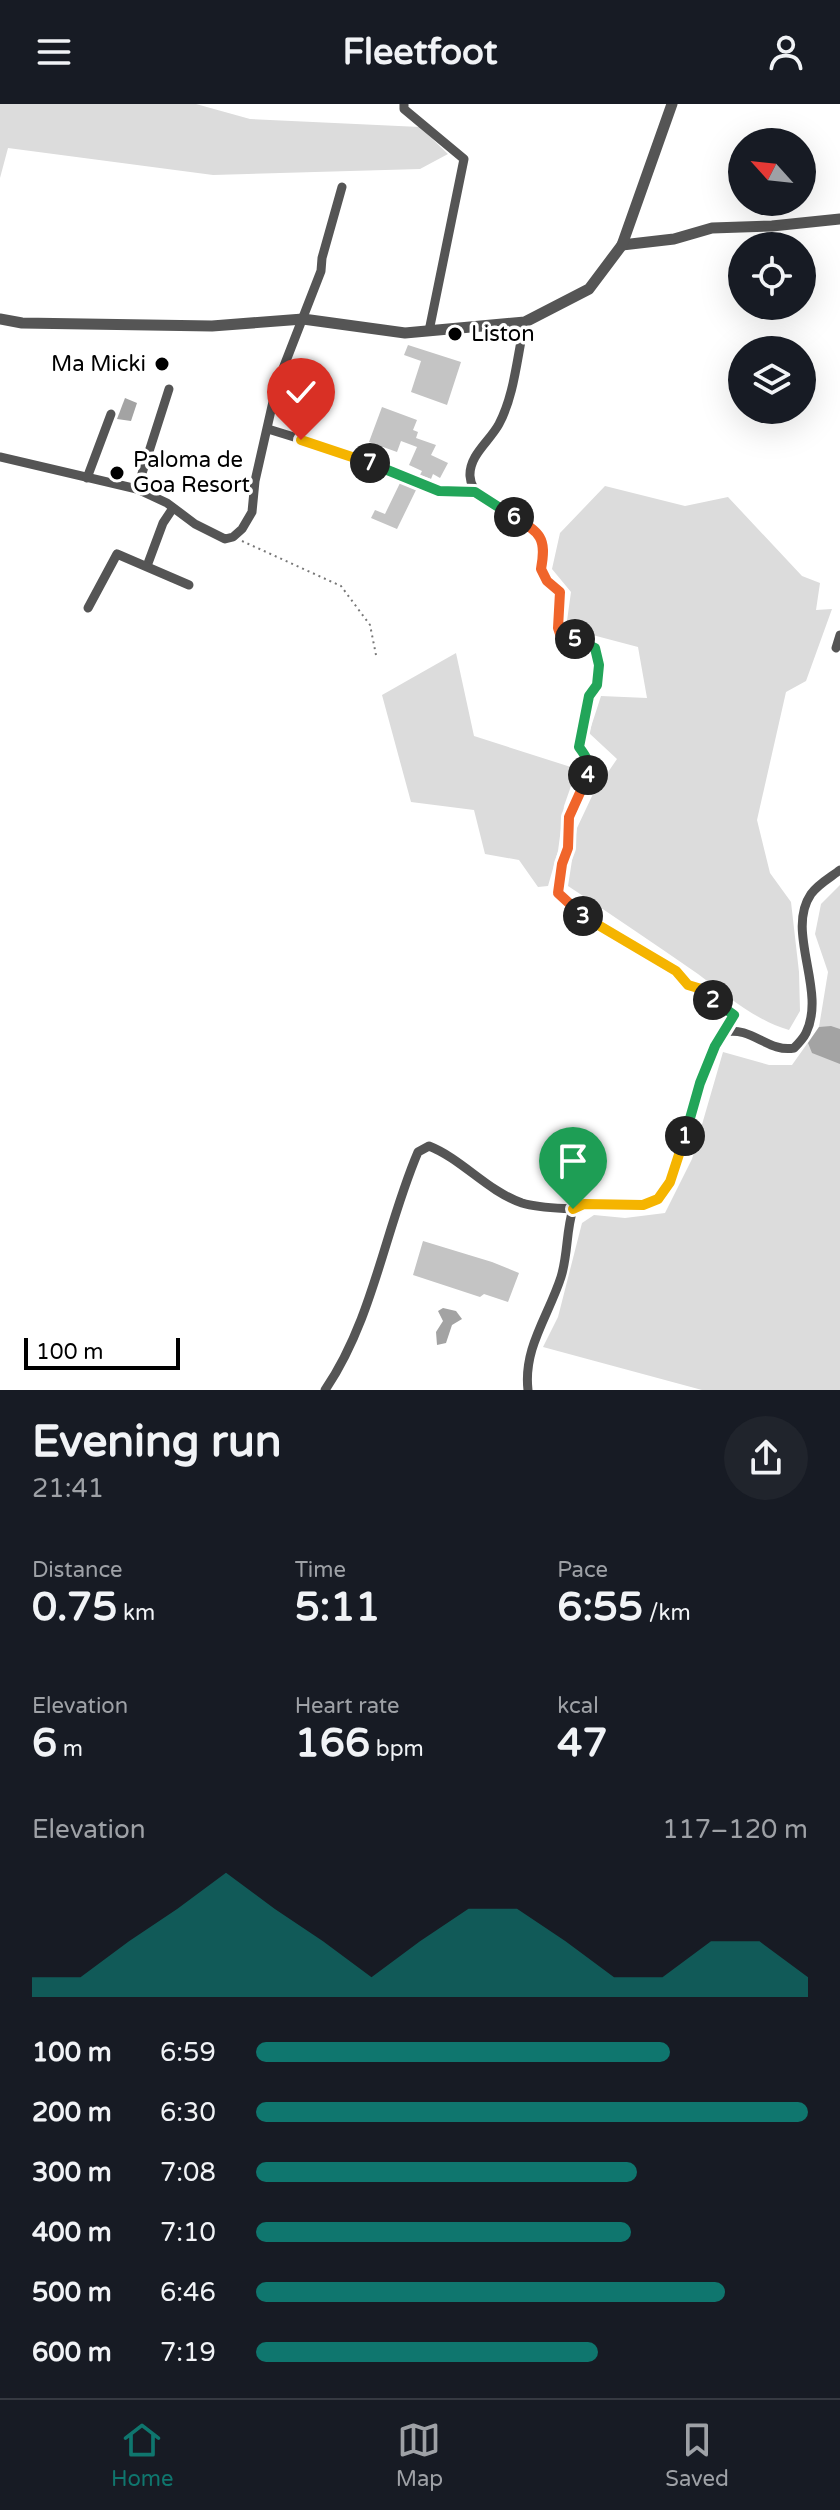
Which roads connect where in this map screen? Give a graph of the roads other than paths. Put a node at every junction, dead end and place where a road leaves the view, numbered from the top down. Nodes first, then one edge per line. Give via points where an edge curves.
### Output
1 (404, 104) edge
2 (672, 104) edge
3 (342, 187) dead end
4 (840, 219) edge
5 (622, 245) junction
6 (0, 319) edge
7 (303, 319) junction
8 (525, 322) junction
9 (429, 331) junction
10 (169, 389) dead end
11 (111, 414) dead end
12 (268, 429) junction
13 (0, 457) edge
14 (87, 478) junction
15 (137, 489) junction
16 (475, 492) junction
17 (173, 508) junction
18 (147, 566) junction
19 (189, 585) dead end
20 (88, 608) dead end
21 (840, 635) edge
22 (836, 648) dead end
23 (840, 870) edge
24 (725, 1032) junction
25 (573, 1209) junction
26 (325, 1390) edge
27 (528, 1390) edge

1 - 9 street via 464,159
2 - 5 street
3 - 7 street
4 - 5 street via 712,228
5 - 8 street via 589,289
6 - 7 street via 212,326
7 - 9 street via 405,333
7 - 12 street via 277,384
8 - 9 street
8 - 16 street via 506,406 471,462
10 - 15 street
11 - 14 street
12 - 16 street via 349,454 439,491
12 - 17 street via 252,512 233,537 225,539
13 - 14 street
14 - 15 street
15 - 17 street
16 - 24 street via 543,539 541,569 560,592 561,637 595,648 599,665 579,747 590,772 569,817 558,893 590,922 676,971 734,1015
17 - 18 street
18 - 19 street
18 - 20 street via 117,554
21 - 22 street
23 - 24 street via 813,891 805,905 802,922 811,995 806,1034 794,1048 783,1050 746,1032
24 - 25 street via 700,1083 670,1182 658,1199 643,1205 584,1204
25 - 26 street via 521,1202 441,1151 429,1146 418,1152 362,1312
25 - 27 street via 561,1278 532,1348

